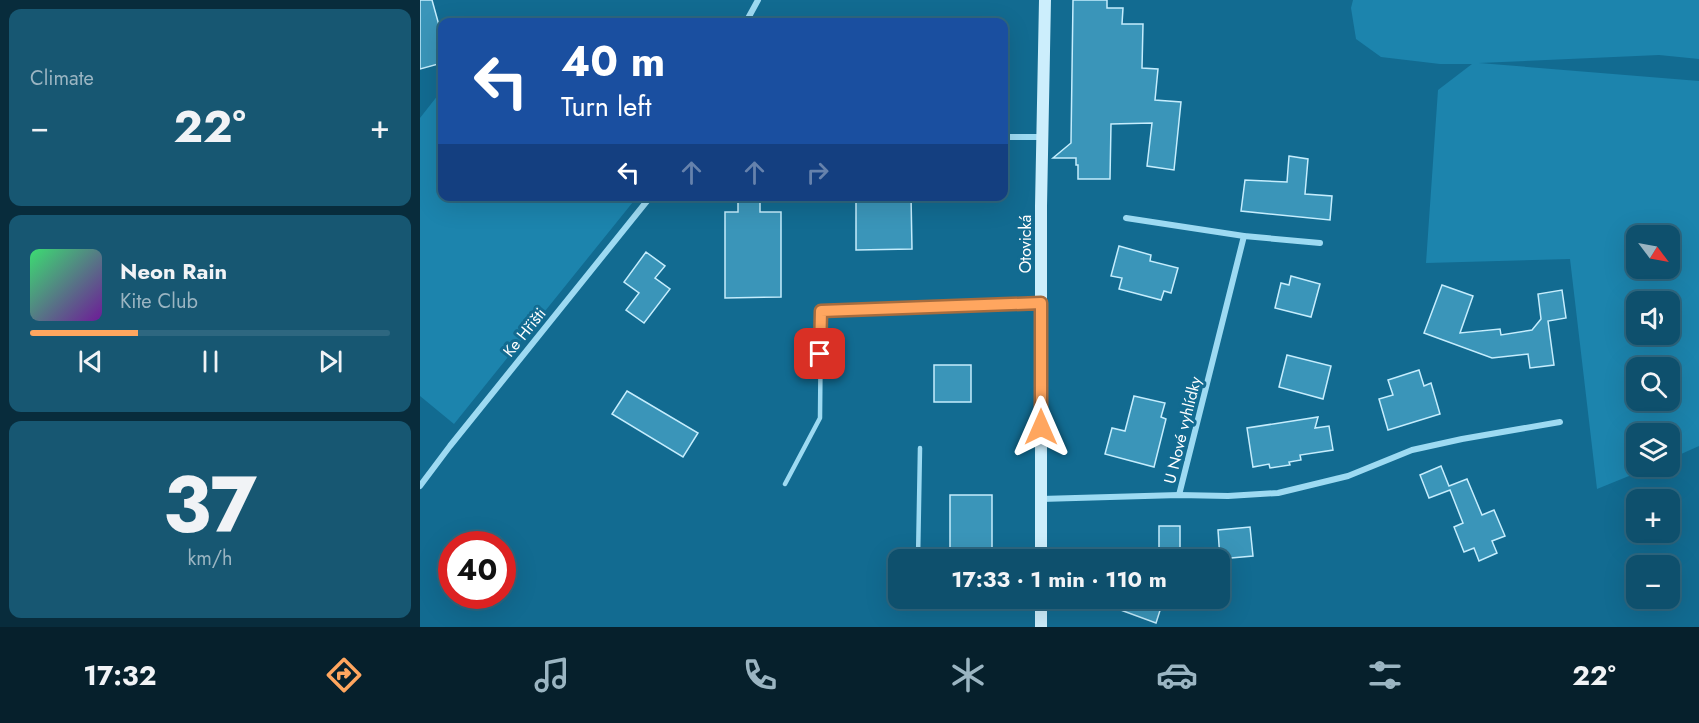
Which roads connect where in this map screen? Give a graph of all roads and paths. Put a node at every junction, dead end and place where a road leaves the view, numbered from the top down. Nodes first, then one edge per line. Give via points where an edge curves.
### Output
1 (758, 0) edge
2 (1045, 0) edge
3 (748, 18) edge
4 (1042, 136) junction
5 (1008, 137) edge
6 (647, 201) edge
7 (1126, 218) dead end
8 (1244, 236) junction
9 (1320, 243) dead end
10 (1041, 303) junction
11 (1560, 422) dead end
12 (920, 448) dead end
13 (785, 484) dead end
14 (420, 486) edge
15 (1179, 495) junction
16 (1041, 499) junction
17 (918, 549) edge
18 (1041, 549) edge
19 (1041, 609) edge
20 (1041, 627) edge

1 - 3 street
2 - 4 street, Otovická
4 - 5 street
4 - 10 street, Otovická
6 - 14 street, Ke Hřišti
7 - 8 street
8 - 9 street
8 - 15 street, U Nové vyhlídky
10 - 13 lane via 821,311 820,418
10 - 16 street, Otovická
11 - 15 street, U Nové vyhlídky via 1412,450 1348,476 1278,493
12 - 17 lane
15 - 16 street
16 - 18 street, Otovická
19 - 20 street

